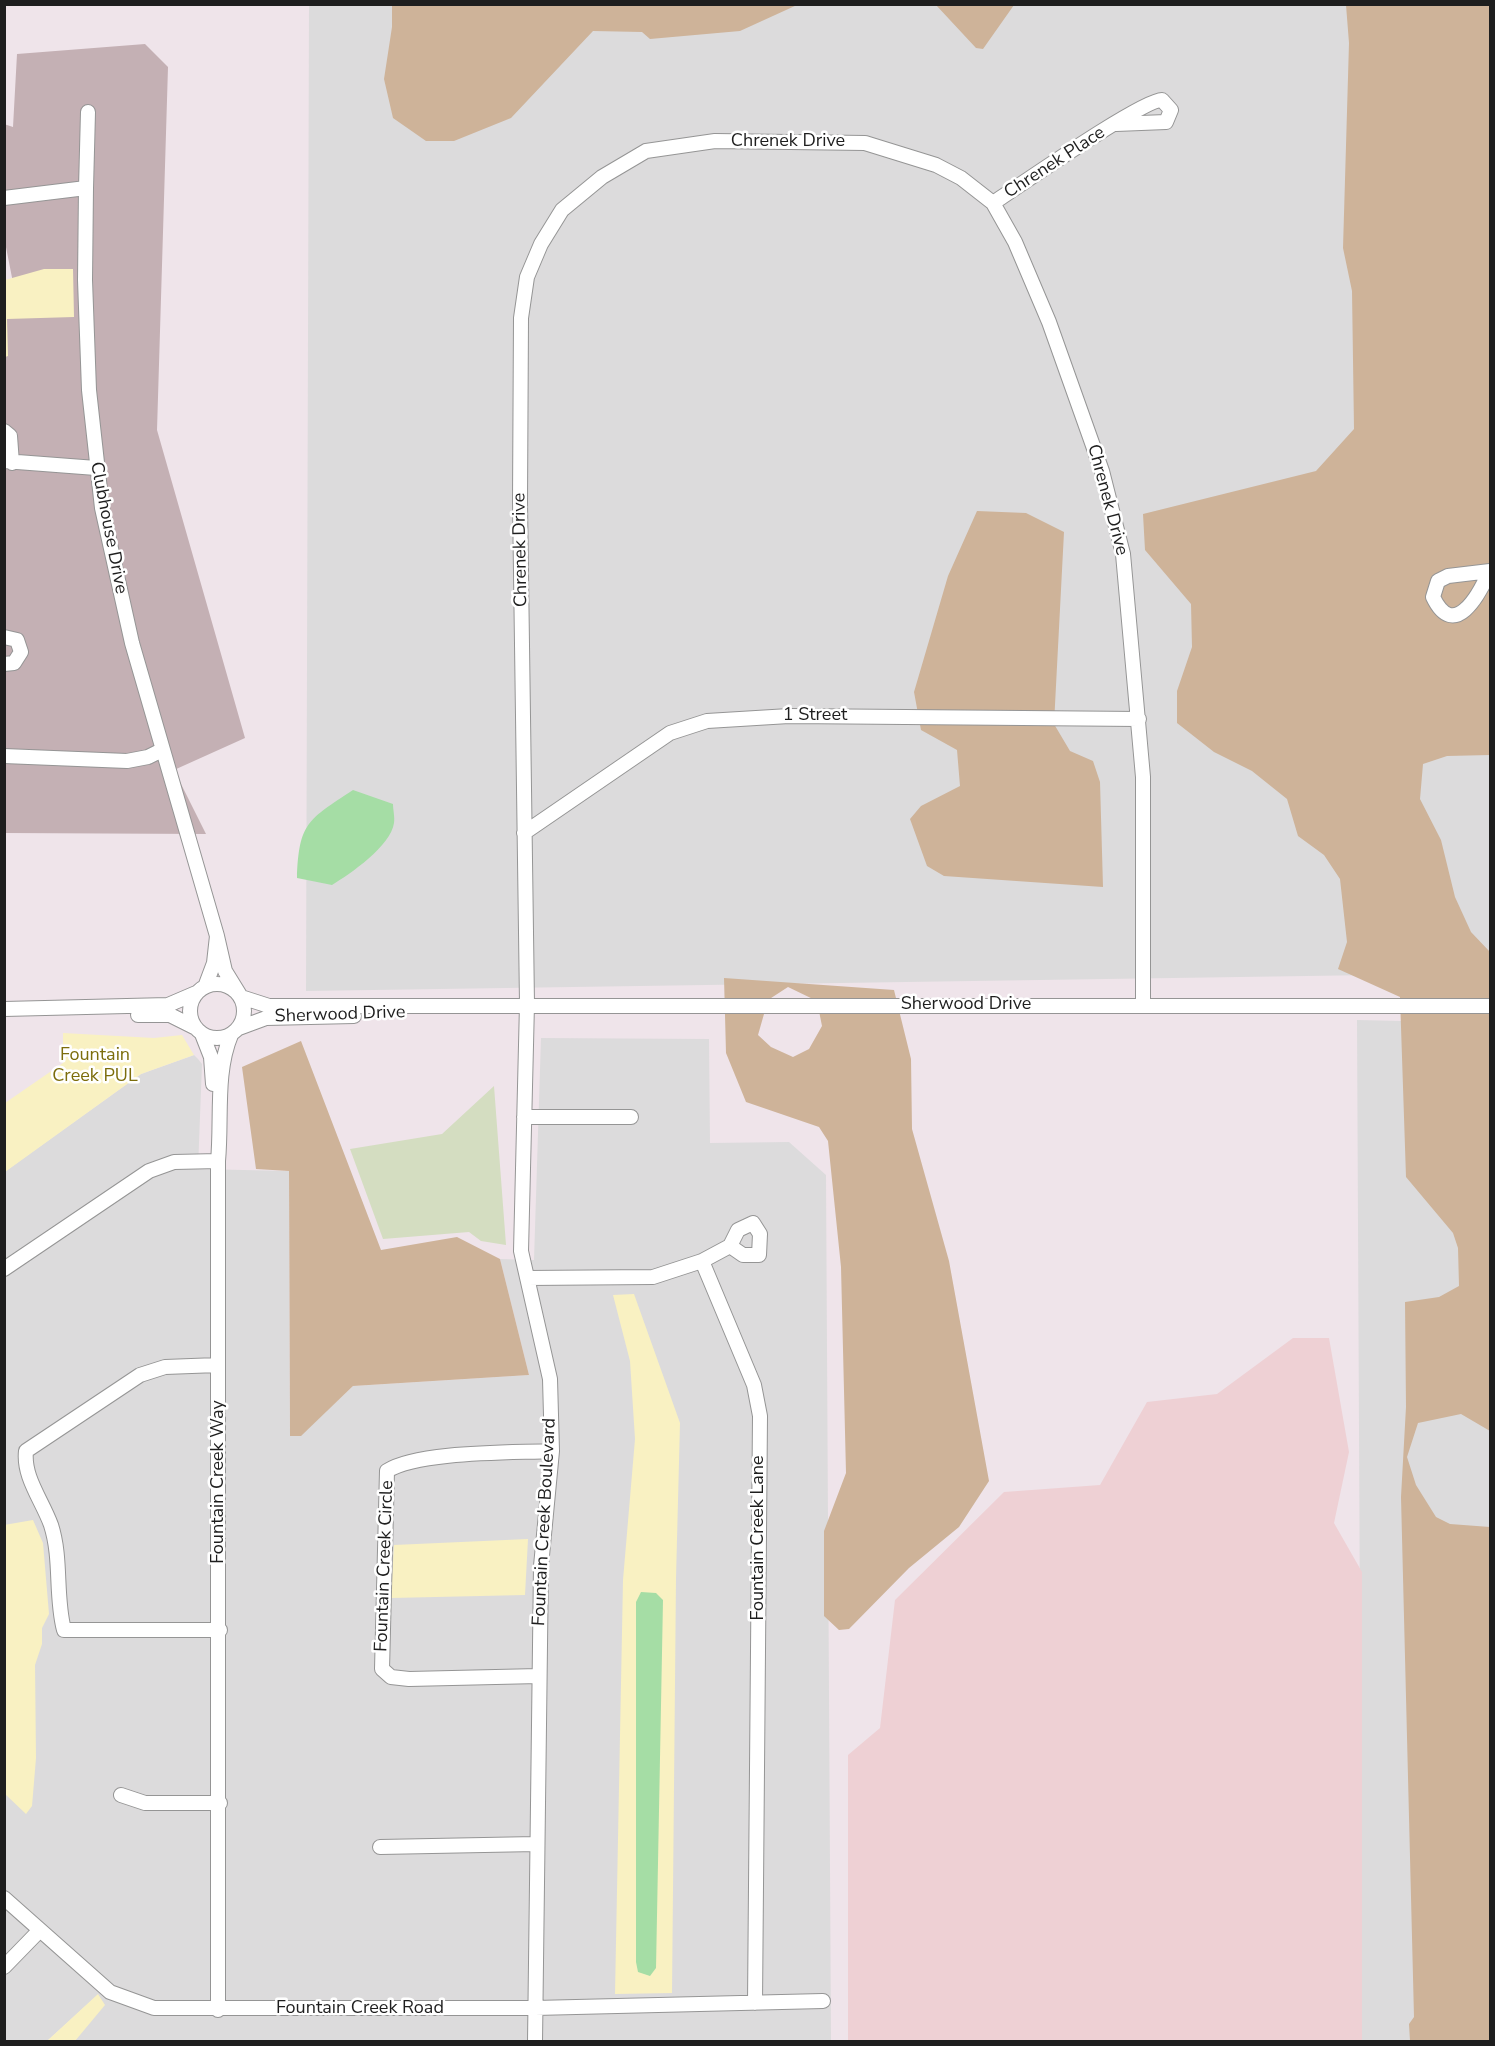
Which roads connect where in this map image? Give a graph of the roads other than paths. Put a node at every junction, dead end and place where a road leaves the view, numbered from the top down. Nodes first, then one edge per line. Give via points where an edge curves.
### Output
1 (88, 112) dead end
2 (1116, 124) dead end
3 (86, 188) junction
4 (4, 198) edge
5 (993, 203) junction
6 (4, 430) edge
7 (8, 462) edge
8 (96, 468) junction
9 (4, 637) edge
10 (4, 664) edge
11 (1139, 719) junction
12 (162, 750) junction
13 (4, 756) edge
14 (524, 833) junction
15 (217, 936) junction
16 (201, 990) junction
17 (240, 997) junction
18 (527, 1004) junction
19 (441, 1005) junction
20 (1143, 1005) junction
21 (1491, 1006) edge
22 (4, 1010) edge
23 (199, 1031) junction
24 (235, 1031) junction
25 (524, 1117) junction
26 (631, 1117) dead end
27 (218, 1161) junction
28 (730, 1246) dead end
29 (702, 1261) junction
30 (4, 1269) edge
31 (527, 1278) junction
32 (218, 1365) junction
33 (552, 1451) junction
34 (220, 1630) junction
35 (539, 1676) junction
36 (122, 1795) dead end
37 (220, 1803) junction
38 (536, 1844) junction
39 (380, 1847) dead end
40 (4, 1898) edge
41 (40, 1930) junction
42 (4, 1966) edge
43 (823, 2001) dead end
44 (755, 2003) junction
45 (535, 2008) junction
46 (218, 2010) junction
47 (536, 2042) edge

1 - 3 street, Clubhouse Drive
2 - 5 street, Chrenek Place
3 - 4 street
3 - 8 street, Clubhouse Drive via 86,337
5 - 11 street, Chrenek Drive via 1036,288 1102,471 1123,554
5 - 14 street, Chrenek Drive via 961,178 936,165 865,143 715,141 646,151 602,177 562,210 527,277 521,318
6 - 7 street via 10,436
7 - 8 street
8 - 12 street, Clubhouse Drive via 116,580
9 - 10 street via 16,640 21,652 14,663
11 - 14 street, 1 Street via 789,716 707,721 670,733
11 - 20 street, Chrenek Drive via 1143,777
12 - 13 street via 127,761
12 - 15 street, Clubhouse Drive
14 - 18 street, Chrenek Drive
15 - 16 street, Clubhouse Drive via 214,963
15 - 17 street, Clubhouse Drive via 225,970
16 - 17 street via 220,984
16 - 22 street via 168,1005
16 - 23 street via 190,1011
17 - 19 street, Sherwood Drive via 269,1006
17 - 24 street via 245,1012
18 - 19 street, Sherwood Drive
18 - 20 street, Sherwood Drive
18 - 25 street, Fountain Creek Boulevard
19 - 24 street, Sherwood Drive via 401,1014 266,1018
20 - 21 street, Sherwood Drive
22 - 23 street via 164,1015
23 - 24 street via 217,1039
23 - 27 street, Fountain Creek Way via 210,1051
24 - 27 street, Fountain Creek Way via 222,1063
25 - 26 street
25 - 31 street, Fountain Creek Boulevard via 521,1251
27 - 30 street via 174,1162 149,1171
27 - 32 street, Fountain Creek Way
28 - 29 street
29 - 31 street via 653,1277
29 - 44 street, Fountain Creek Lane via 754,1386 760,1416
31 - 33 street, Fountain Creek Boulevard via 550,1379
32 - 34 street, Fountain Creek Way
32 - 34 street via 165,1367 140,1375 26,1451 24,1465 56,1545 64,1630
33 - 35 street, Fountain Creek Boulevard via 541,1566
33 - 35 street, Fountain Creek Circle via 447,1457 398,1464 387,1471 382,1669 391,1677 409,1679
34 - 37 street, Fountain Creek Way
35 - 38 street, Fountain Creek Boulevard
36 - 37 street via 145,1803
37 - 46 street, Fountain Creek Way
38 - 39 street
38 - 45 street, Fountain Creek Boulevard
40 - 41 street, Fountain Creek Road
41 - 42 street
41 - 46 street, Fountain Creek Road via 110,1992 154,2008
43 - 44 street, Fountain Creek Road
44 - 45 street, Fountain Creek Road
45 - 46 street, Fountain Creek Road
45 - 47 street, Fountain Creek Boulevard

